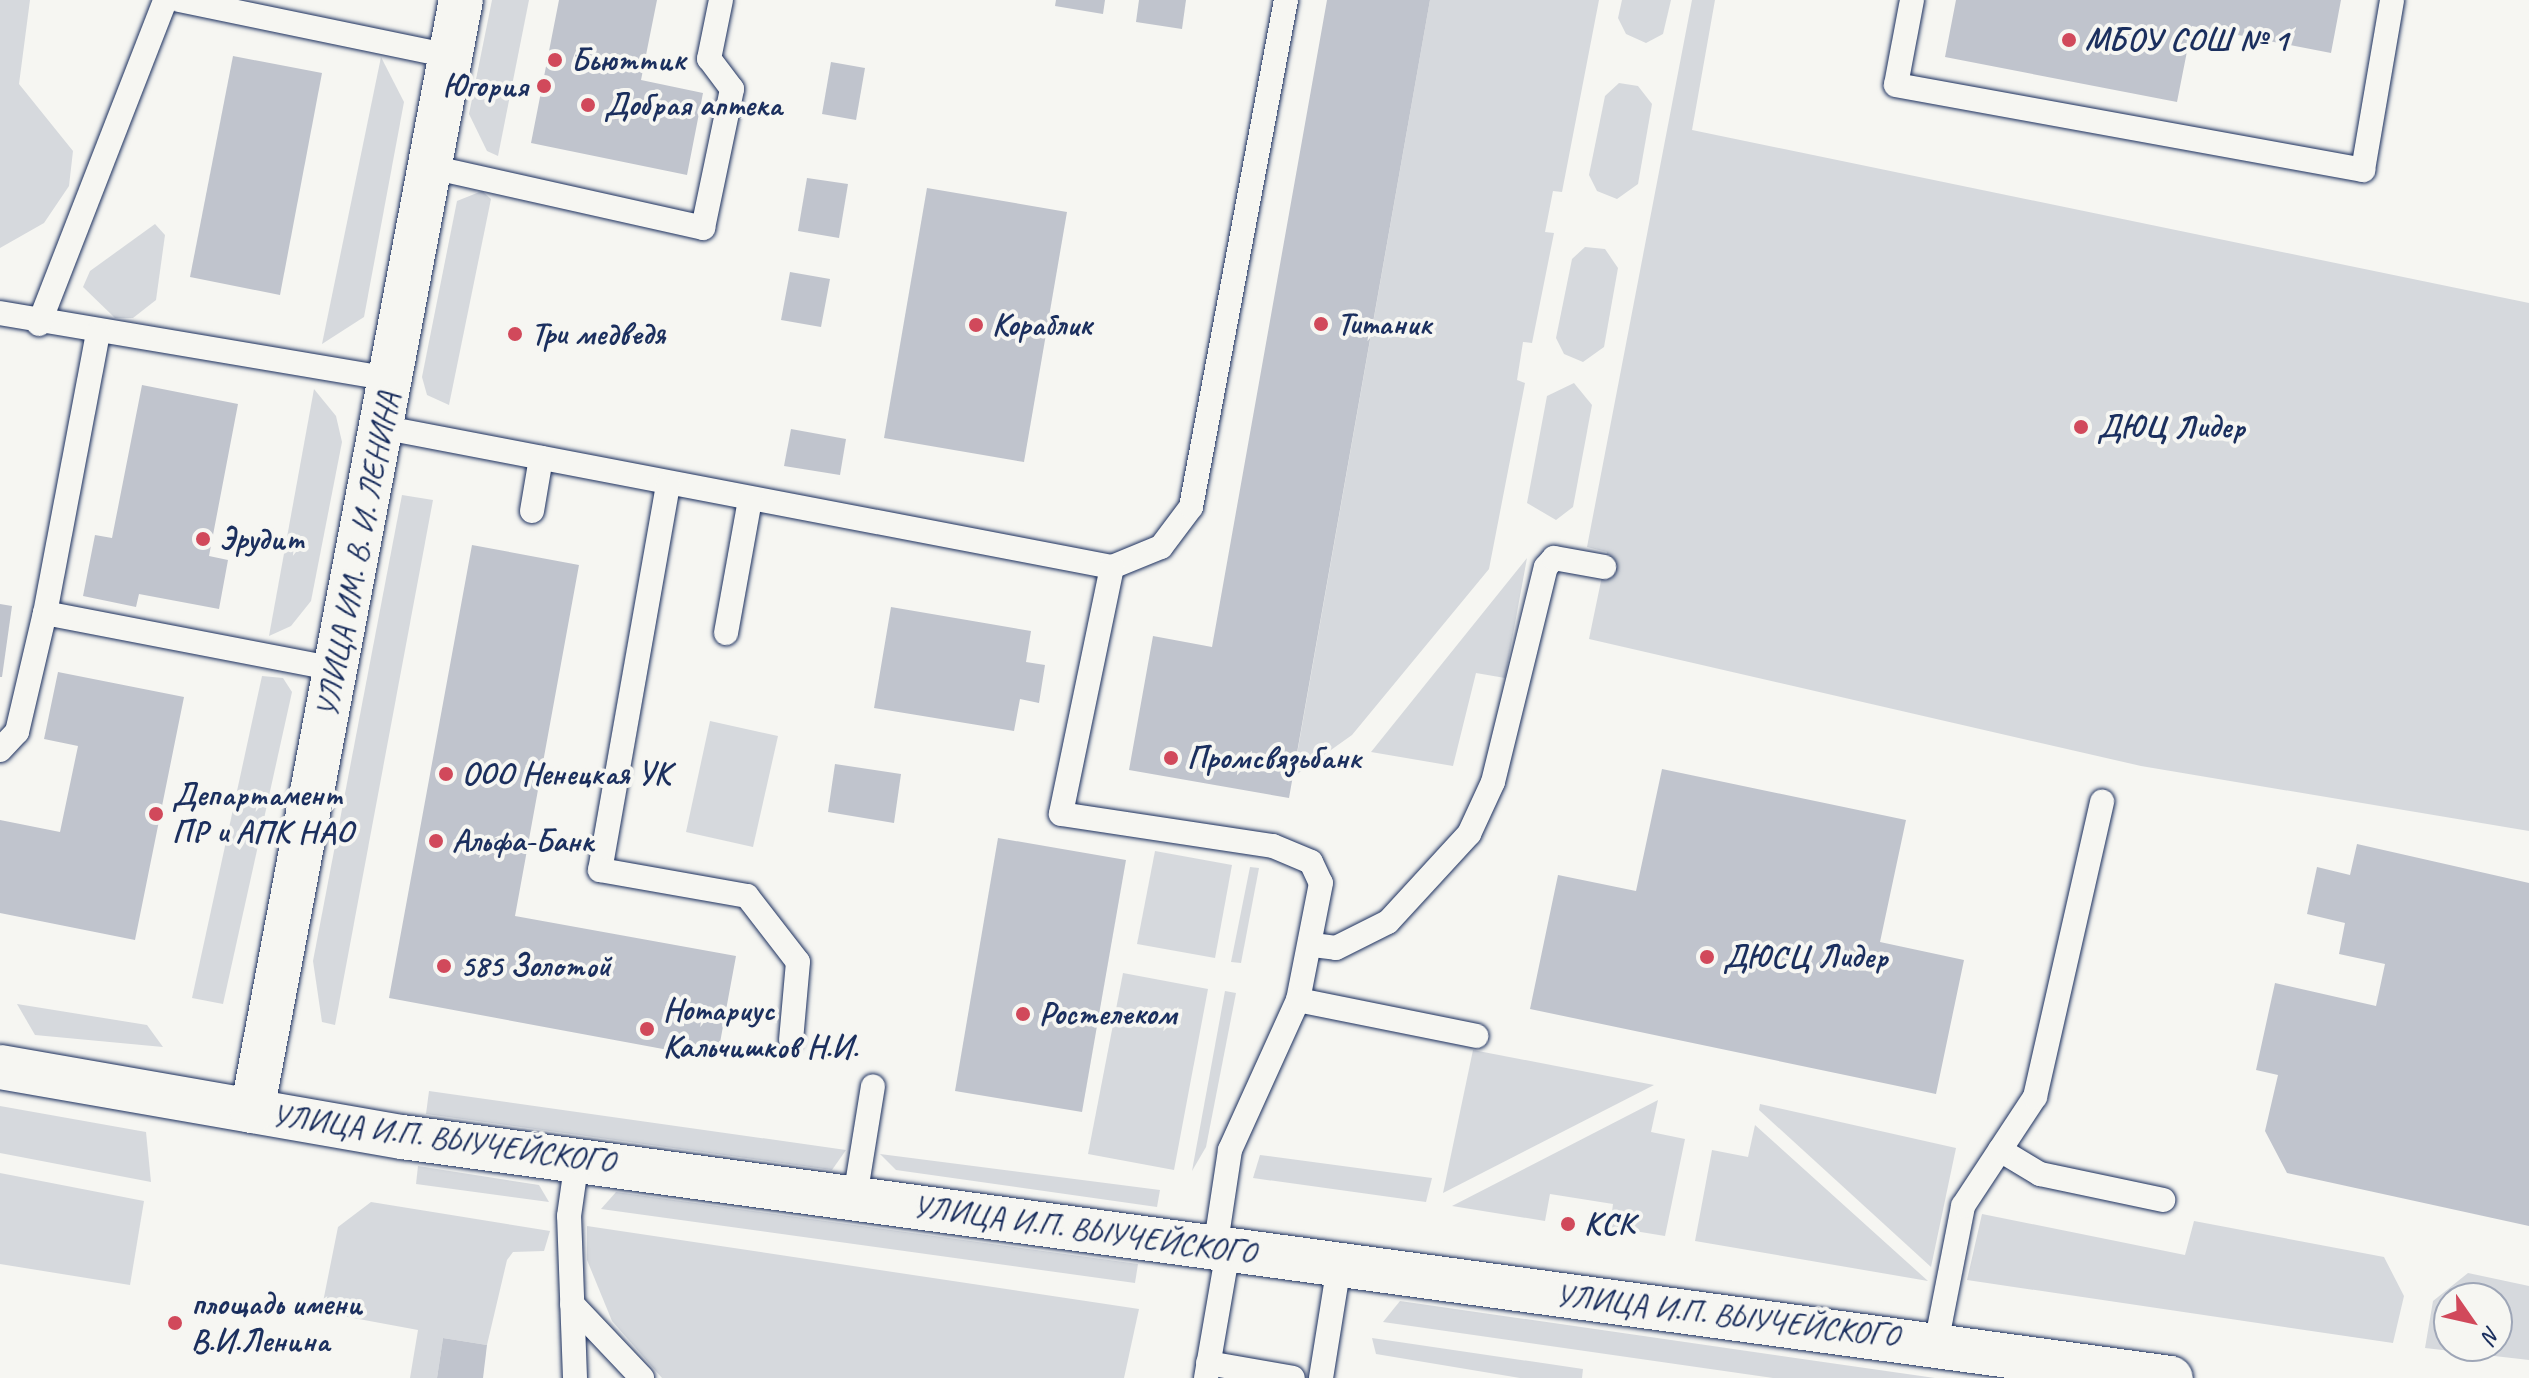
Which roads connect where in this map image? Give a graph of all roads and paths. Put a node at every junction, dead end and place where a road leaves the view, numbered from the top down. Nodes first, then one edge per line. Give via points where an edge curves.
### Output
1 (165, 0) edge
2 (179, 0) edge
3 (461, 0) edge
4 (721, 0) edge
5 (1286, 0) edge
6 (1912, 0) edge
7 (2392, 0) edge
8 (450, 56) junction
9 (431, 167) junction
10 (0, 313) edge
11 (39, 324) junction
12 (98, 333) junction
13 (390, 379) junction
14 (381, 427) junction
15 (541, 458) junction
16 (668, 485) junction
17 (750, 500) junction
18 (532, 511) dead end
19 (1112, 567) junction
20 (1604, 567) dead end
21 (45, 613) junction
22 (726, 633) dead end
23 (337, 669) junction
24 (0, 750) edge
25 (2102, 801) dead end
26 (1313, 945) junction
27 (1298, 1000) junction
28 (1476, 1036) dead end
29 (791, 1040) dead end
30 (0, 1067) edge
31 (873, 1086) dead end
32 (252, 1111) junction
33 (2000, 1150) junction
34 (577, 1160) junction
35 (855, 1197) junction
36 (2163, 1200) dead end
37 (1222, 1250) junction
38 (1339, 1265) junction
39 (572, 1304) junction
40 (1936, 1344) junction
41 (1207, 1371) edge
42 (575, 1378) edge
43 (642, 1378) edge
44 (1293, 1378) edge
45 (1321, 1378) edge
46 (2171, 1378) edge

1 - 11 lane
2 - 8 lane
3 - 8 main road, УЛИЦА ИМ. В. И. ЛЕНИНА
4 - 9 lane via 709,59 732,89 703,228
5 - 19 lane via 1191,507 1161,547
6 - 7 lane via 1896,85 2363,170
8 - 9 main road, УЛИЦА ИМ. В. И. ЛЕНИНА
9 - 13 main road, УЛИЦА ИМ. В. И. ЛЕНИНА
10 - 11 lane
11 - 12 lane
12 - 13 lane
12 - 21 lane
13 - 14 main road, УЛИЦА ИМ. В. И. ЛЕНИНА
14 - 15 lane
14 - 23 main road, УЛИЦА ИМ. В. И. ЛЕНИНА
15 - 16 lane
15 - 18 lane
16 - 17 lane
16 - 29 lane via 600,870 747,896 798,962
17 - 19 lane
17 - 22 lane
19 - 26 lane via 1061,814 1273,846 1311,862 1321,883
20 - 26 lane via 1554,558 1546,567 1493,782 1469,834 1388,922 1336,948
21 - 23 lane
21 - 24 lane via 17,732
23 - 32 main road, УЛИЦА ИМ. В. И. ЛЕНИНА
25 - 33 lane via 2035,1097
26 - 27 lane
27 - 28 lane
27 - 37 lane via 1230,1150
30 - 32 main road, УЛИЦА И.П. ВЫУЧЕЙСКОГО
31 - 35 lane
32 - 34 main road, УЛИЦА И.П. ВЫУЧЕЙСКОГО
33 - 36 lane via 2040,1174
33 - 40 lane via 1963,1206
34 - 35 main road, УЛИЦА И.П. ВЫУЧЕЙСКОГО
34 - 39 lane
35 - 37 main road, УЛИЦА И.П. ВЫУЧЕЙСКОГО
37 - 38 main road, УЛИЦА И.П. ВЫУЧЕЙСКОГО
37 - 41 lane
38 - 40 main road, УЛИЦА И.П. ВЫУЧЕЙСКОГО
38 - 45 lane
39 - 42 lane
39 - 43 lane
40 - 46 main road, УЛИЦА И.П. ВЫУЧЕЙСКОГО
41 - 44 lane

